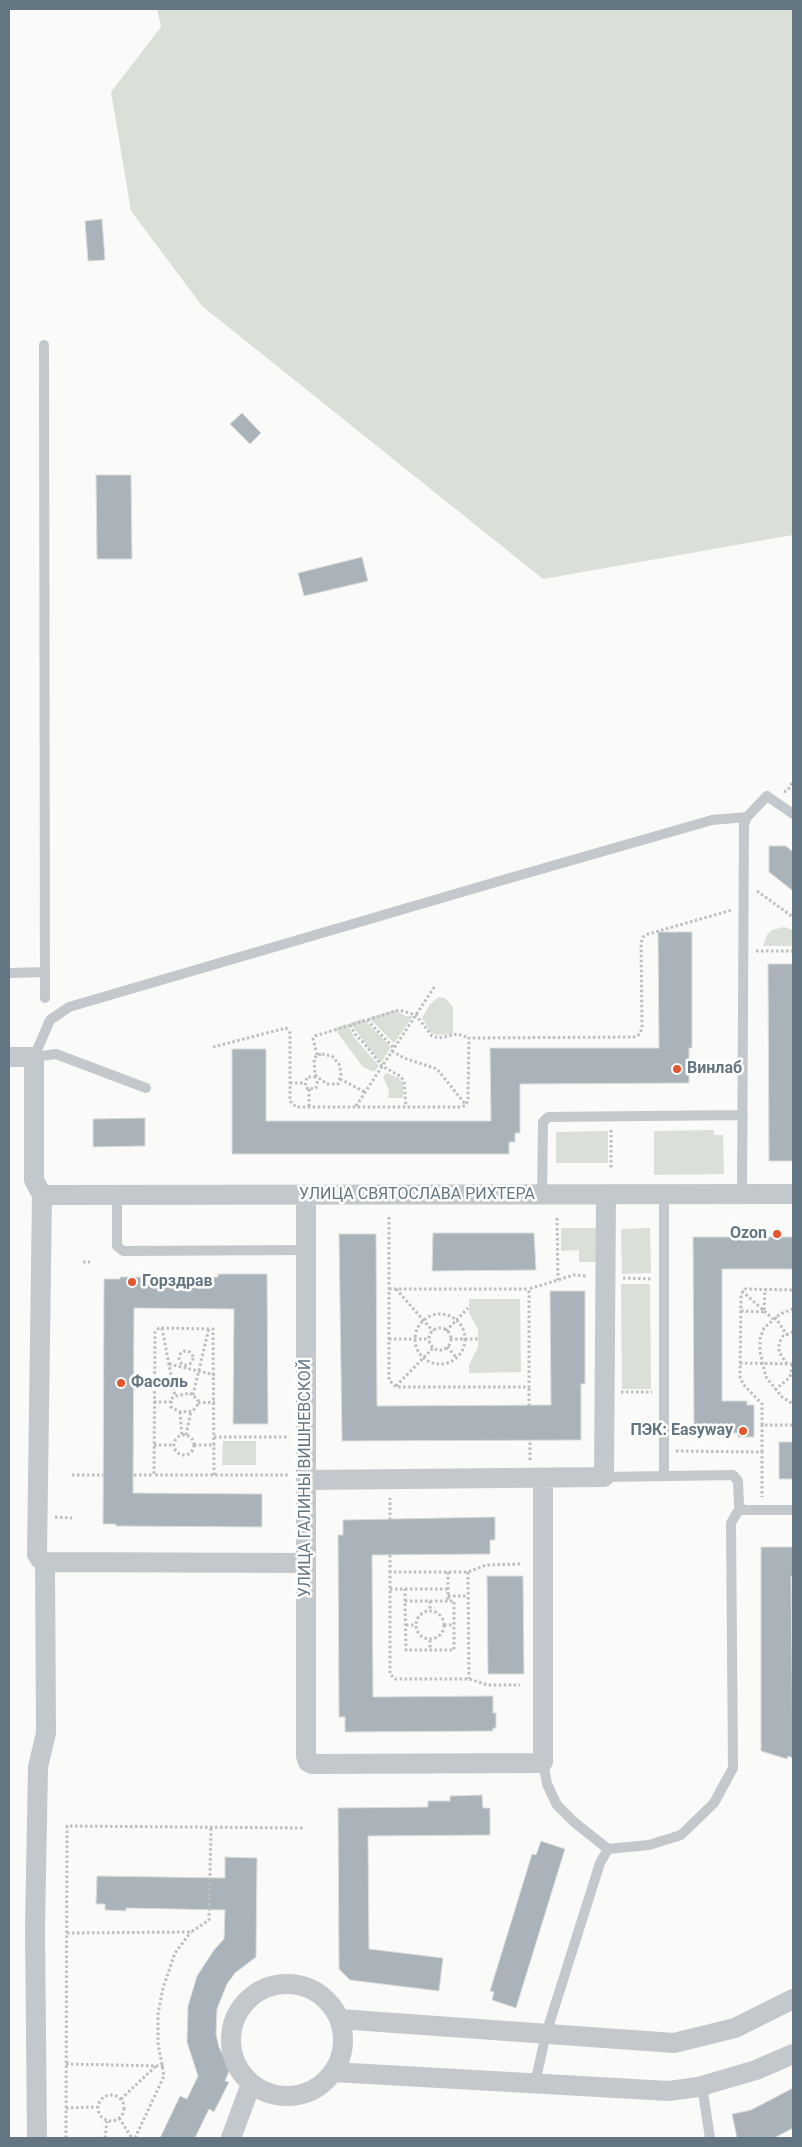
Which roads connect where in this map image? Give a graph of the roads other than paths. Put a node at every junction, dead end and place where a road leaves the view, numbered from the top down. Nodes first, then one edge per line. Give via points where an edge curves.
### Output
1 (44, 345) dead end
2 (793, 814) edge
3 (747, 817) junction
4 (45, 972) junction
5 (9, 973) edge
6 (45, 998) dead end
7 (9, 1057) edge
8 (34, 1057) junction
9 (146, 1088) dead end
10 (742, 1115) junction
11 (542, 1194) junction
12 (664, 1194) junction
13 (742, 1194) junction
14 (793, 1194) edge
15 (42, 1195) junction
16 (117, 1195) junction
17 (306, 1195) junction
18 (606, 1195) junction
19 (306, 1250) junction
20 (664, 1476) junction
21 (604, 1477) junction
22 (298, 1478) junction
23 (543, 1478) junction
24 (740, 1508) junction
25 (793, 1510) edge
26 (45, 1562) junction
27 (306, 1563) junction
28 (542, 1762) junction
29 (608, 1849) junction
30 (793, 1999) edge
31 (339, 2019) junction
32 (546, 2034) junction
33 (793, 2054) edge
34 (333, 2072) junction
35 (251, 2084) junction
36 (534, 2084) junction
37 (702, 2086) junction
38 (37, 2138) edge
39 (231, 2138) edge
40 (710, 2138) edge

1 - 4 lane
2 - 3 lane via 767,796
3 - 8 lane via 712,820 69,1006 50,1020
3 - 10 lane via 744,824
4 - 5 lane
4 - 6 lane
7 - 8 street
8 - 9 lane via 56,1054
8 - 15 street via 34,1180
10 - 11 lane via 544,1119
10 - 13 lane
11 - 17 street, УЛИЦА СВЯТОСЛАВА РИХТЕРА
11 - 18 street, УЛИЦА СВЯТОСЛАВА РИХТЕРА
12 - 13 street, УЛИЦА СВЯТОСЛАВА РИХТЕРА
12 - 18 street, УЛИЦА СВЯТОСЛАВА РИХТЕРА
12 - 20 lane
13 - 14 street, УЛИЦА СВЯТОСЛАВА РИХТЕРА
15 - 16 street, УЛИЦА СВЯТОСЛАВА РИХТЕРА
15 - 26 street via 37,1554
16 - 17 street, УЛИЦА СВЯТОСЛАВА РИХТЕРА
16 - 19 lane via 117,1246 123,1252
17 - 19 street, УЛИЦА ГАЛИНЫ ВИШНЕВСКОЙ
18 - 21 street
19 - 22 street, УЛИЦА ГАЛИНЫ ВИШНЕВСКОЙ
20 - 21 lane
20 - 24 lane via 733,1475 738,1481
21 - 23 street
22 - 23 street
22 - 27 street, УЛИЦА ГАЛИНЫ ВИШНЕВСКОЙ
23 - 28 street
24 - 25 lane
24 - 29 lane via 731,1523 733,1768 714,1803 681,1835 649,1846
26 - 27 street
26 - 38 street via 46,1733 38,1767 35,1919
27 - 28 street, УЛИЦА ГАЛИНЫ ВИШНЕВСКОЙ via 308,1762
28 - 29 lane via 547,1784 557,1805
29 - 32 lane via 600,1863
30 - 32 street via 735,2028 674,2042
31 - 32 street
31 - 34 street via 343,2037 341,2056
31 - 35 street via 329,2003 315,1991 297,1984 279,1984 261,1990 246,2001 235,2016 230,2034 235,2062
32 - 36 lane
33 - 37 street via 756,2070
34 - 35 street via 320,2086 304,2094 285,2096 267,2093
34 - 36 street
35 - 39 street
36 - 37 street via 669,2091
37 - 40 lane

